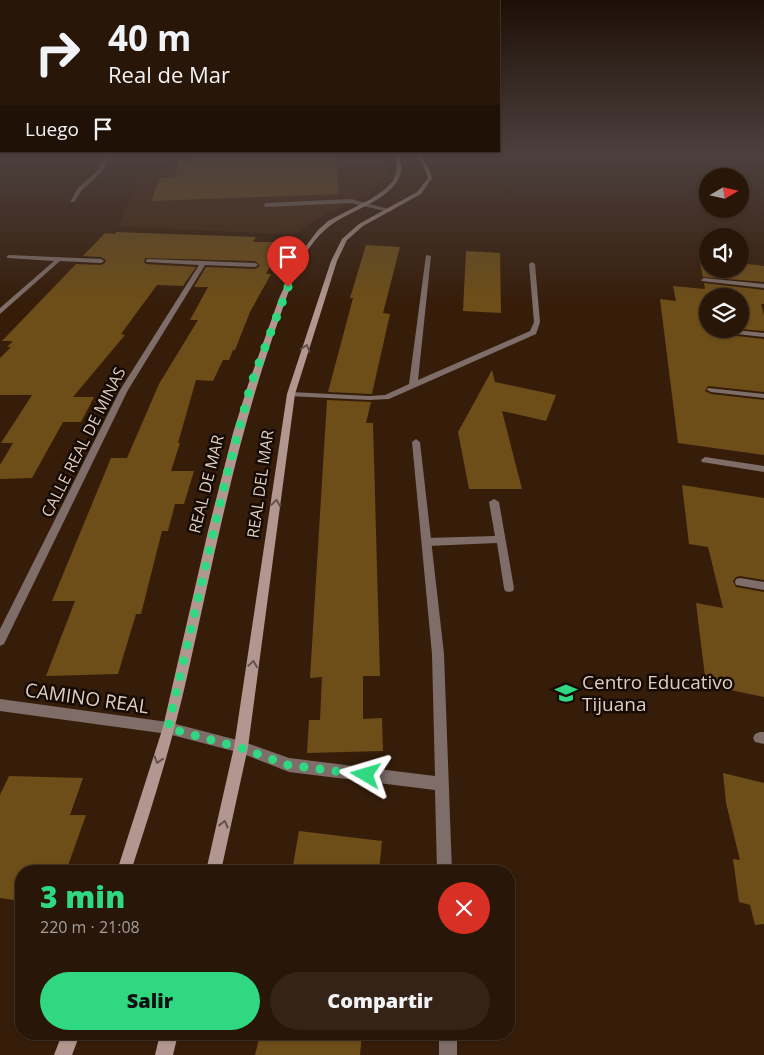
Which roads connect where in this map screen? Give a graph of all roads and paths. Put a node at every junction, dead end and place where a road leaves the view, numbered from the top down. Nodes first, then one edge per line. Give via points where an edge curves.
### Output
1 (279, 204) edge
2 (362, 204) edge
3 (368, 204) edge
4 (399, 204) edge
5 (266, 205) dead end
6 (389, 210) junction
7 (428, 256) dead end
8 (9, 257) dead end
9 (59, 259) junction
10 (101, 261) dead end
11 (148, 261) dead end
12 (203, 263) junction
13 (254, 264) dead end
14 (532, 264) dead end
15 (704, 280) dead end
16 (764, 286) edge
17 (0, 312) edge
18 (749, 333) edge
19 (764, 335) edge
20 (413, 386) junction
21 (711, 390) dead end
22 (291, 394) junction
23 (764, 396) edge
24 (416, 442) dead end
25 (705, 460) dead end
26 (764, 469) edge
27 (494, 502) dead end
28 (501, 539) junction
29 (427, 542) junction
30 (740, 582) dead end
31 (764, 586) edge
32 (509, 588) dead end
33 (0, 642) edge
34 (0, 705) edge
35 (168, 728) junction
36 (241, 748) junction
37 (443, 784) junction
38 (126, 865) edge
39 (214, 865) edge
40 (445, 865) edge
41 (69, 1040) edge
42 (168, 1040) edge
43 (448, 1040) edge
44 (63, 1055) edge
45 (164, 1055) edge
46 (448, 1055) edge

1 - 5 street
2 - 35 street, REAL DE MAR via 320,230 306,250 294,270 251,384
3 - 6 street
4 - 6 street, REAL DEL MAR
22 -> 6 street, REAL DEL MAR via 334,261 345,239 361,225
7 - 20 street
8 - 9 street
9 - 10 street
9 - 17 street
11 - 12 street
12 - 13 street
12 - 33 street, CALLE REAL DE MINAS via 124,390
14 - 20 street via 537,322 533,332
15 - 16 street
18 - 19 street
20 - 22 street via 377,398
21 - 23 street
36 -> 22 street, REAL DEL MAR
24 - 29 street
25 - 26 street
27 - 28 street
28 - 29 street
28 - 32 street
29 - 37 street via 438,654
30 - 31 street
34 - 35 street, CAMINO REAL
35 - 36 street, CAMINO REAL
35 -> 38 street, REAL DE MAR
36 - 37 street, CAMINO REAL via 288,765
39 -> 36 street, REAL DEL MAR
37 - 40 street
41 - 44 street
42 - 45 street
43 - 46 street

